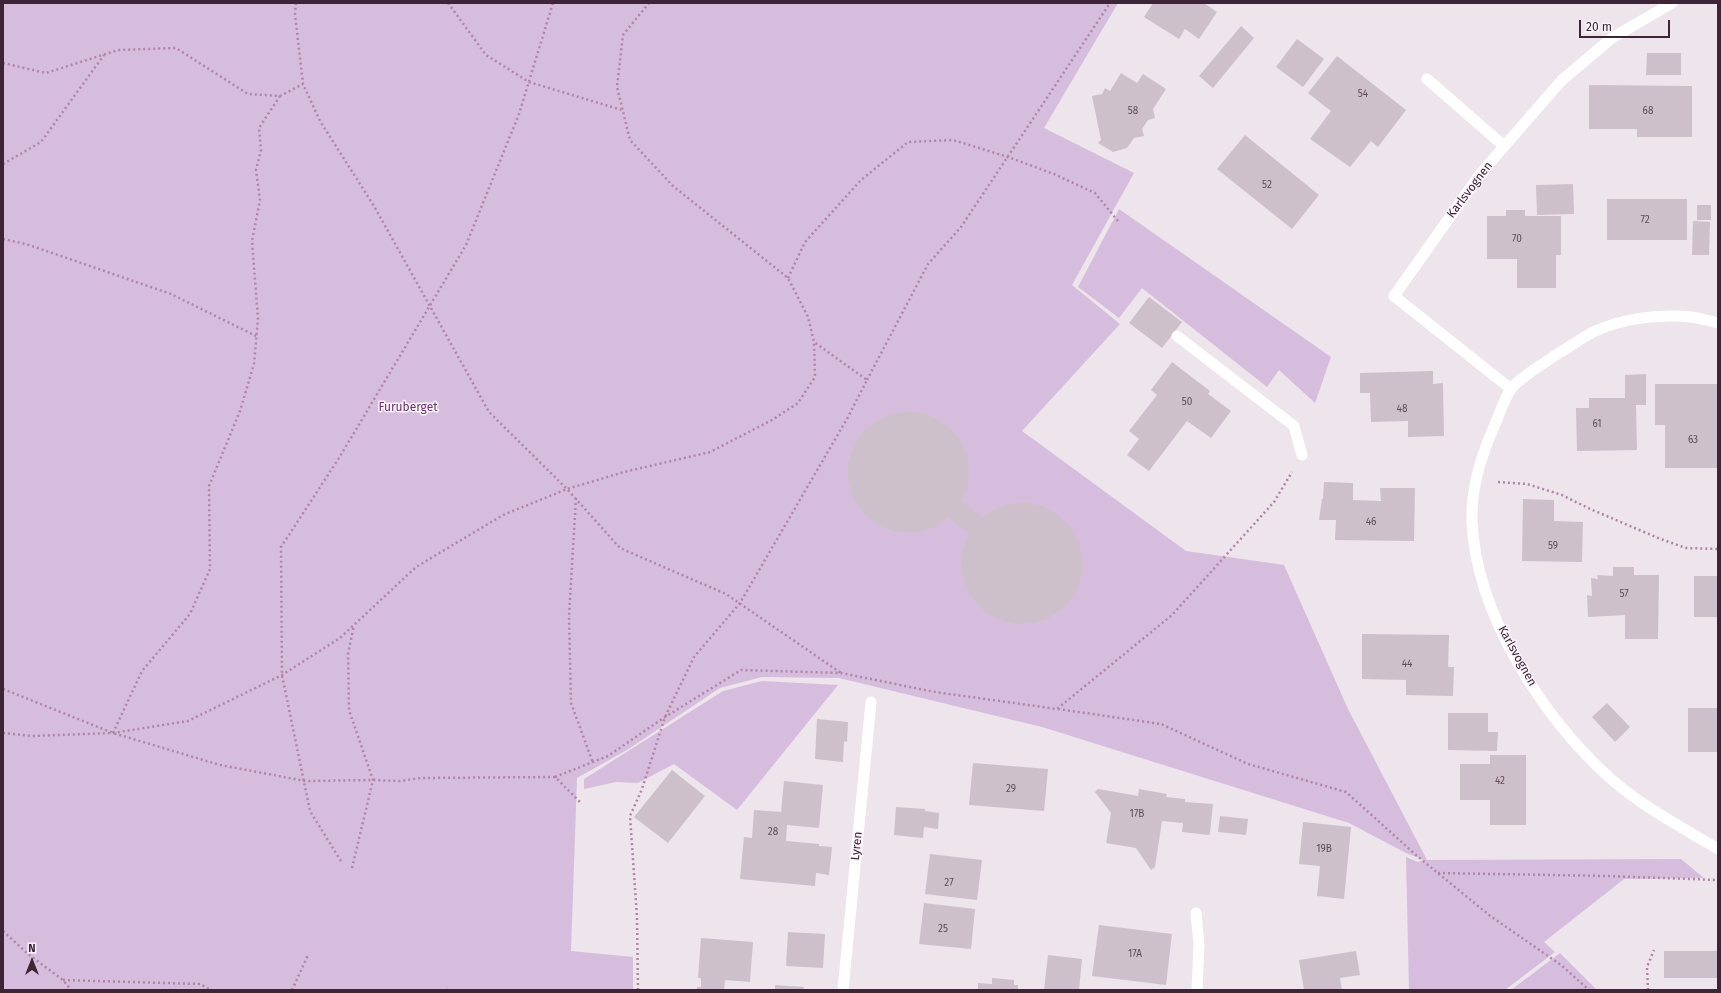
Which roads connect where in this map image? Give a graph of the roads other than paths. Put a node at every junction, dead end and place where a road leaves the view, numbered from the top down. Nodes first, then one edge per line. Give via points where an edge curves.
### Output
1 (1672, 3) edge
2 (1427, 79) dead end
3 (1504, 146) junction
4 (1718, 323) edge
5 (1177, 336) dead end
6 (1511, 389) junction
7 (1302, 455) road end
8 (871, 702) dead end
9 (1718, 848) edge
10 (1196, 913) dead end
11 (843, 990) edge
12 (1197, 990) edge

1 - 3 street, Karlsvognen via 1612,38 1562,80
2 - 3 street
3 - 6 street, Karlsvognen via 1481,173 1394,296
4 - 6 street, Karlsvognen via 1693,317 1671,316 1620,322 1594,332 1540,366
5 - 7 street via 1294,426
6 - 9 street, Karlsvognen via 1483,454 1475,480 1472,520 1481,579 1502,634 1537,692 1564,728 1611,779 1641,803
8 - 11 street, Lyren
10 - 12 street via 1199,944

